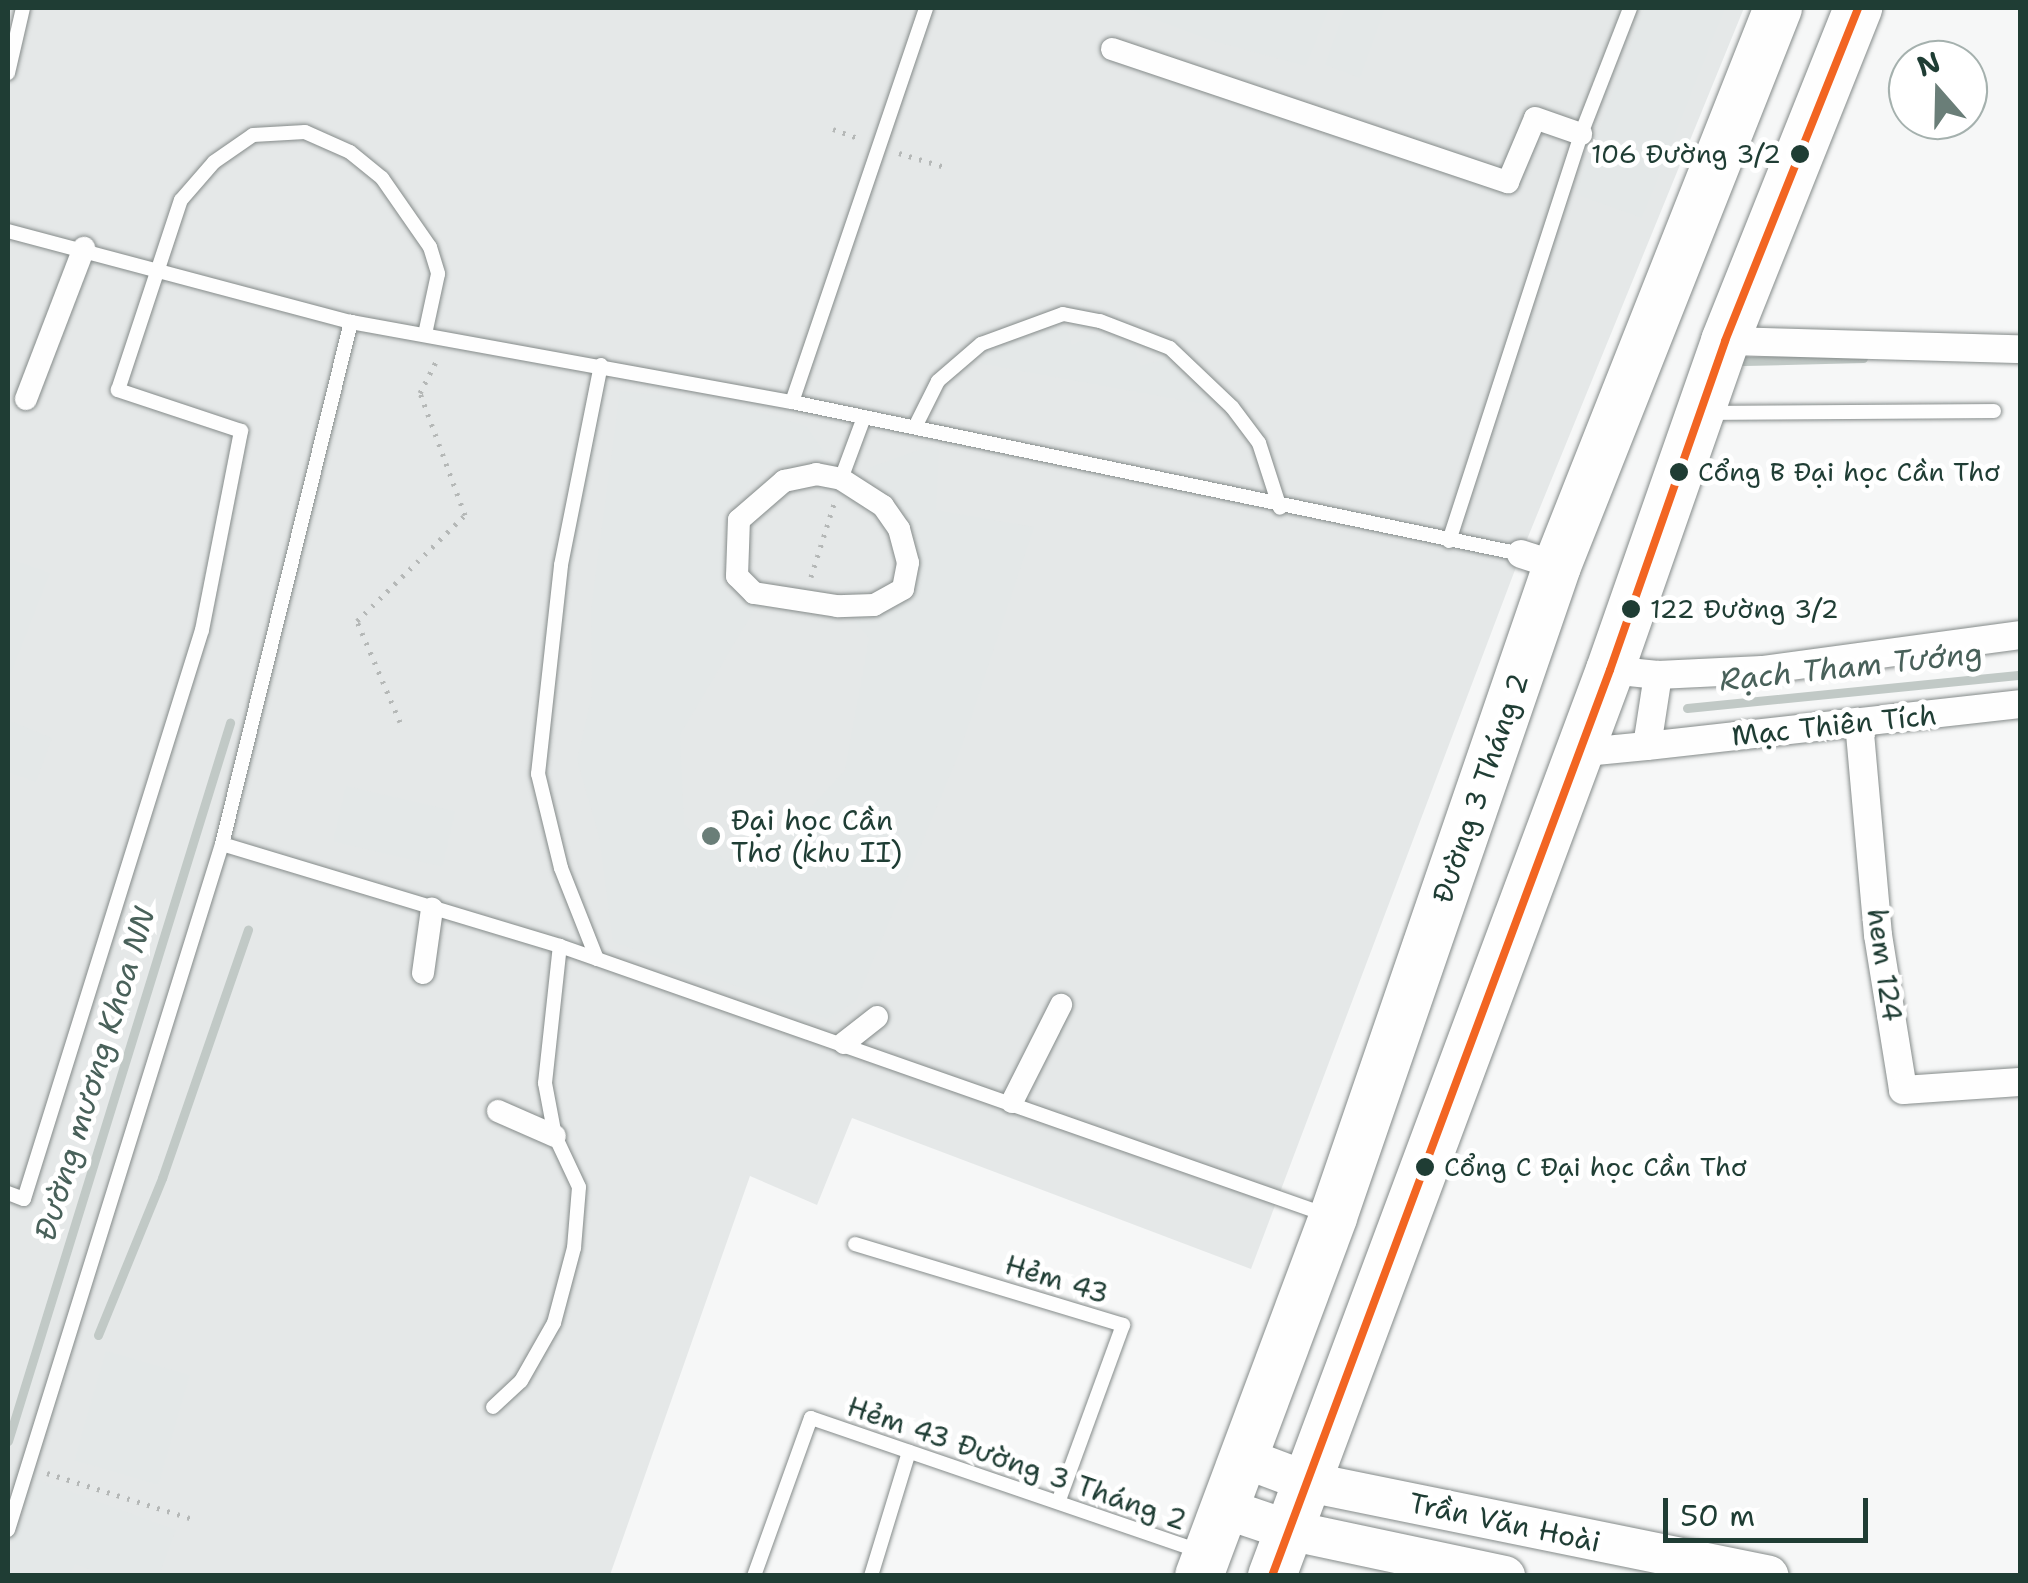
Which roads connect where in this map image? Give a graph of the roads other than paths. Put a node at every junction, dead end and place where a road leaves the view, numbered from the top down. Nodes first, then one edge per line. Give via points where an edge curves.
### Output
1 (23, 8) edge
2 (926, 8) edge
3 (1630, 8) edge
4 (1778, 8) edge
5 (1858, 8) edge
6 (1112, 49) dead end
7 (8, 74) edge
8 (1582, 134) junction
9 (8, 232) edge
10 (84, 248) junction
11 (162, 268) junction
12 (352, 322) junction
13 (425, 334) junction
14 (1725, 340) junction
15 (2020, 350) edge
16 (601, 365) junction
17 (26, 399) dead end
18 (792, 402) junction
19 (1994, 411) dead end
20 (1700, 413) junction
21 (863, 420) junction
22 (915, 427) junction
23 (841, 480) junction
24 (1280, 508) junction
25 (1449, 541) junction
26 (1539, 560) junction
27 (2020, 635) edge
28 (1610, 670) junction
29 (1658, 675) junction
30 (2020, 704) edge
31 (1859, 722) junction
32 (1647, 746) junction
33 (1575, 753) junction
34 (222, 844) junction
35 (432, 908) junction
36 (560, 946) junction
37 (597, 959) junction
38 (423, 973) dead end
39 (1061, 1005) dead end
40 (877, 1017) dead end
41 (844, 1043) junction
42 (2020, 1082) edge
43 (1012, 1102) junction
44 (498, 1111) dead end
45 (555, 1136) junction
46 (8, 1193) edge
47 (1333, 1218) junction
48 (855, 1244) dead end
49 (492, 1407) dead end
50 (909, 1452) junction
51 (1244, 1458) junction
52 (1308, 1482) junction
53 (1059, 1500) junction
54 (1224, 1508) junction
55 (8, 1530) edge
56 (1288, 1530) junction
57 (1204, 1565) edge
58 (1756, 1574) edge
59 (754, 1576) edge
60 (871, 1576) edge
61 (1272, 1576) edge
62 (1505, 1576) edge

1 - 7 lane
2 - 18 lane
3 - 8 lane
4 - 26 highway, Đường 3 Tháng 2
5 - 14 highway
6 - 8 street via 1508,182 1535,118
8 - 25 lane
9 - 10 lane
10 - 11 lane
10 - 17 street
11 - 12 lane
11 - 13 lane via 180,200 214,162 253,135 305,132 372,169 422,230 438,274
11 - 46 lane via 118,390 241,432 202,630 24,1199
12 - 13 lane
12 - 34 lane
13 - 16 lane
14 - 15 street
14 - 20 highway
16 - 18 lane
16 - 37 lane via 561,565 538,774 560,868
18 - 21 lane
19 - 20 lane
20 - 28 highway
21 - 22 lane
21 - 23 lane
22 - 24 lane
22 - 24 lane via 938,380 981,344 1049,317 1100,321 1170,348 1221,395 1259,443
23 - 23 street via 816,474 784,482 739,520 738,576 754,592 803,602 874,604 902,589 908,563 898,529 883,506
24 - 25 lane
25 - 26 lane
26 - 47 highway, Đường 3 Tháng 2
27 - 29 street via 1762,670
28 - 29 street
28 - 33 highway
29 - 32 street
30 - 31 street, Mạc Thiên Tích
31 - 32 street, Mạc Thiên Tích
31 - 42 street, hem 124 via 1878,935 1903,1090
32 - 33 street, Mạc Thiên Tích
33 - 52 highway
34 - 35 lane
34 - 55 lane
35 - 36 lane
35 - 38 street
36 - 37 lane
36 - 45 lane via 545,1083
37 - 41 lane
39 - 43 street
40 - 41 street
41 - 43 lane
43 - 47 lane
44 - 45 street
45 - 49 lane via 580,1187 574,1248 554,1323 521,1381
47 - 51 highway, Đường 3 Tháng 2
48 - 53 lane, Hẻm 43 via 1123,1325
50 - 53 lane, Hẻm 43 Đường 3 Tháng 2
50 - 59 lane, Hẻm 43 Đường 3 Tháng 2 via 811,1418
50 - 60 lane
51 - 52 main road, Trần Văn Hoài
51 - 54 highway, Đường 3 Tháng 2
52 - 56 highway
52 - 58 main road, Trần Văn Hoài
53 - 57 lane, Hẻm 43 Đường 3 Tháng 2
54 - 56 main road, Trần Văn Hoài
54 - 57 highway, Đường 3 Tháng 2
56 - 61 highway
56 - 62 main road, Trần Văn Hoài

